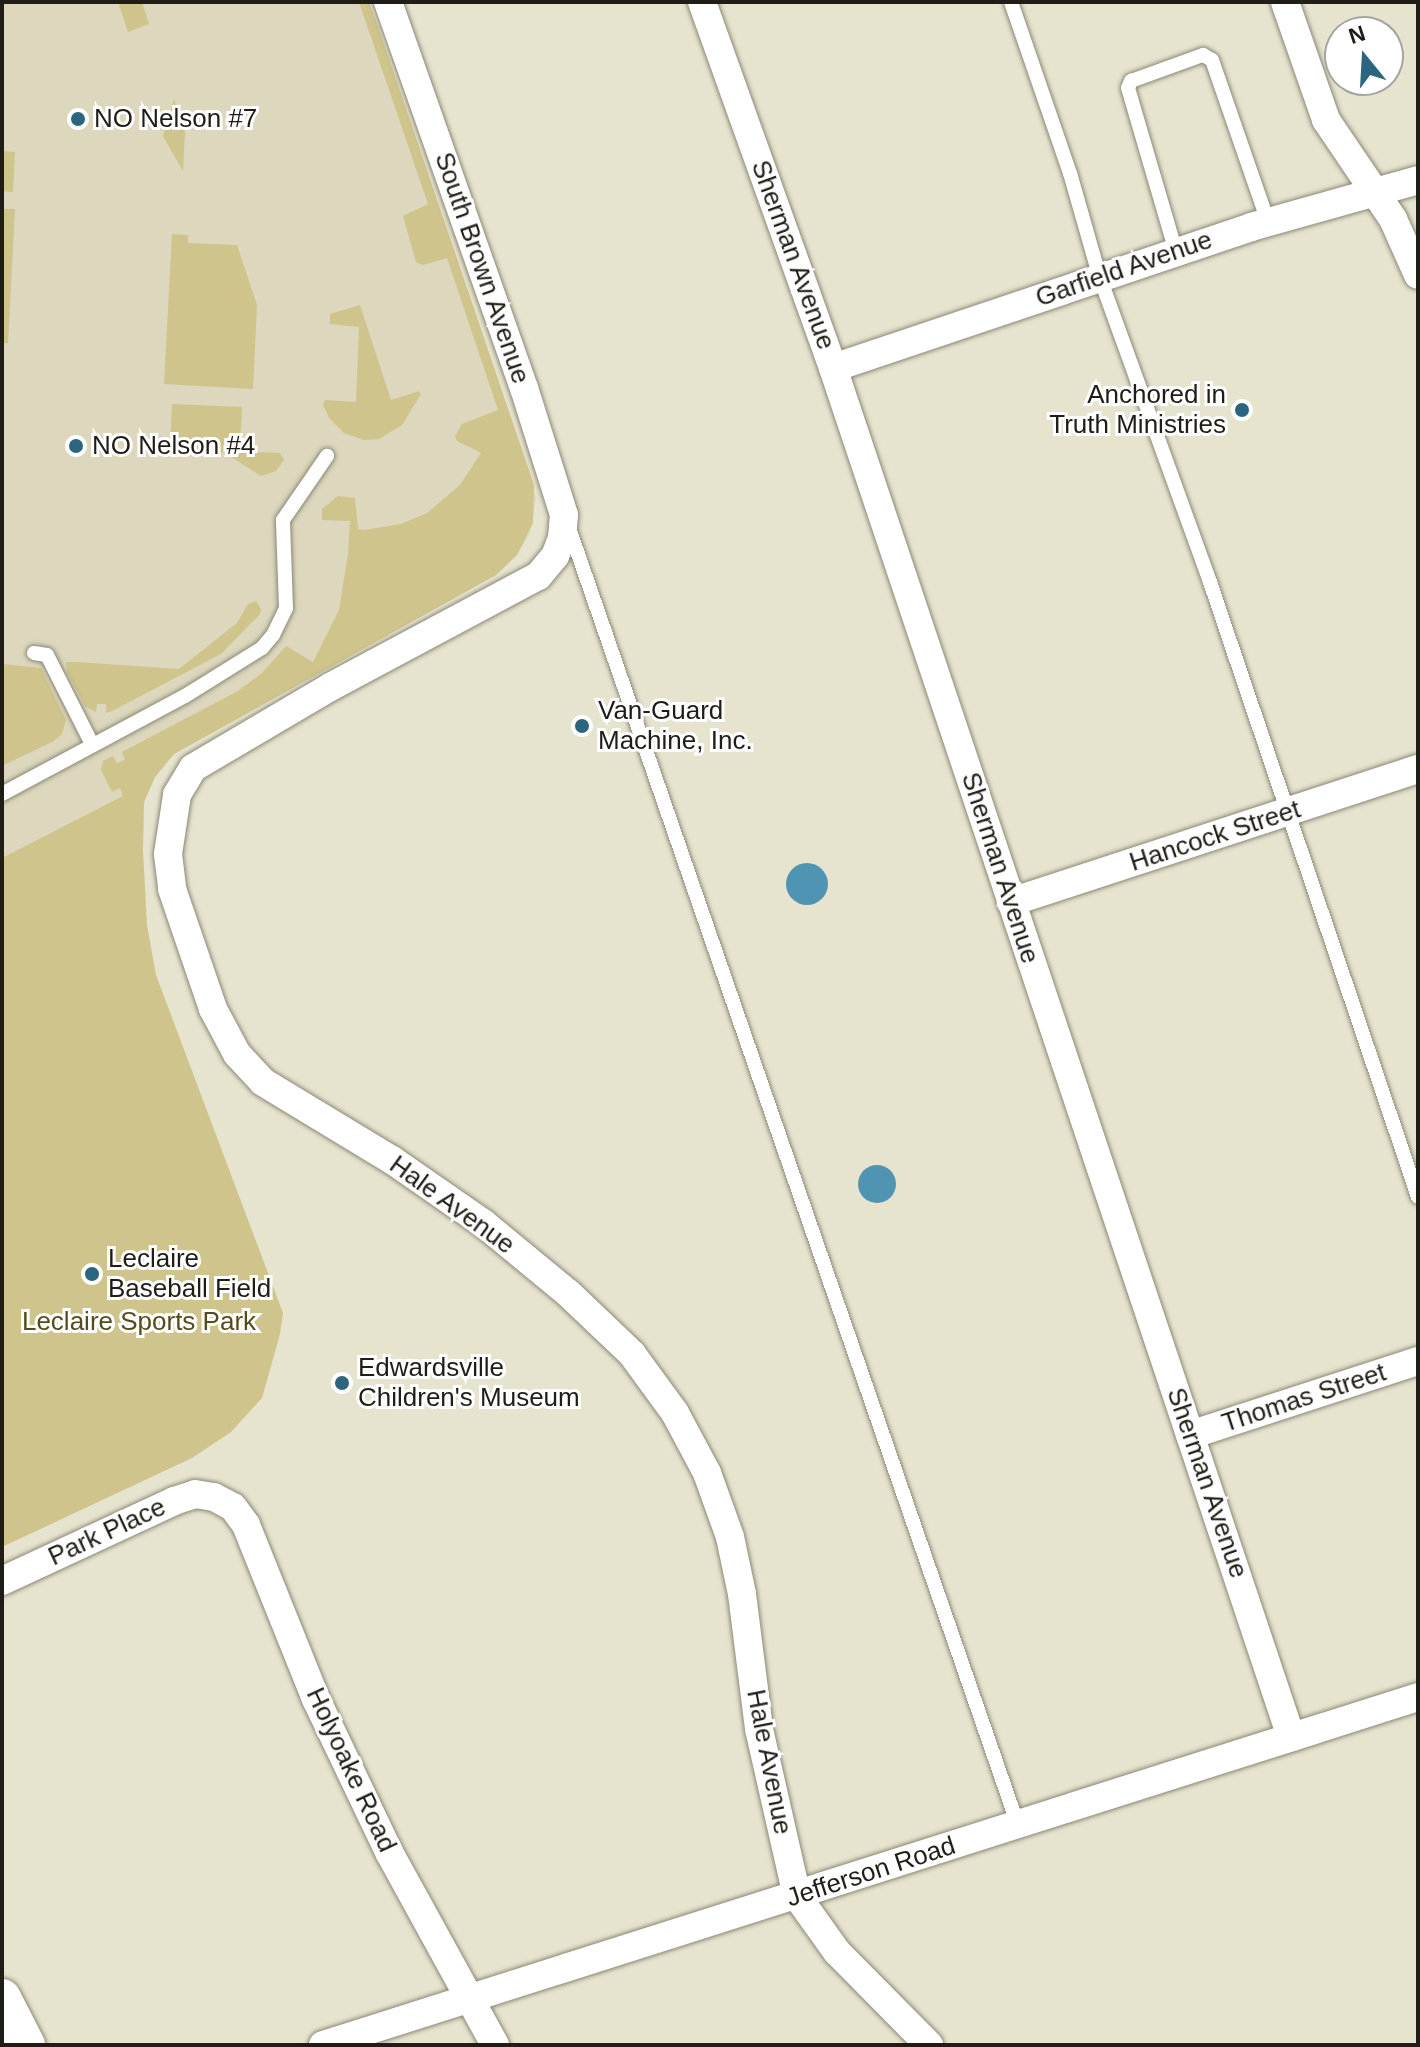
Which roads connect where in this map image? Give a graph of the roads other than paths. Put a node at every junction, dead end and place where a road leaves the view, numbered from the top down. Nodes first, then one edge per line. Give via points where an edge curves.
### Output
1 (388, 2) edge
2 (702, 2) edge
3 (1011, 2) edge
4 (1285, 2) edge
5 (1418, 180) edge
6 (1378, 193) junction
7 (1268, 222) junction
8 (1176, 252) junction
9 (1418, 275) edge
10 (1100, 278) junction
11 (833, 368) junction
12 (327, 456) dead end
13 (563, 526) junction
14 (34, 653) dead end
15 (92, 744) junction
16 (1418, 769) edge
17 (2, 794) edge
18 (1286, 813) junction
19 (1011, 902) junction
20 (1418, 1197) edge
21 (1418, 1361) edge
22 (1190, 1435) junction
23 (214, 1497) joint
24 (2, 1581) edge
25 (1418, 1697) edge
26 (1291, 1737) junction
27 (1018, 1825) junction
28 (797, 1896) junction
29 (2, 1998) edge
30 (470, 2000) junction
31 (26, 2045) edge
32 (323, 2045) edge
33 (495, 2045) edge
34 (929, 2045) edge

1 - 13 street, South Brown Avenue via 524,388
2 - 11 street, Sherman Avenue
3 - 10 lane
4 - 6 street via 1326,120
5 - 6 street, Garfield Avenue
6 - 7 street, Garfield Avenue
6 - 9 street
7 - 8 street, Garfield Avenue
7 - 8 lane via 1212,60 1203,55 1131,81 1128,88
8 - 10 street, Garfield Avenue
10 - 11 street, Garfield Avenue
10 - 18 lane via 1210,582
11 - 19 street, Sherman Avenue
12 - 15 lane via 283,520 286,608 273,635 249,659
13 - 27 lane via 580,551
13 - 28 street, Hale Avenue via 555,556 538,576 332,686 193,768 177,795 168,854 172,889 213,1009 237,1054 263,1082 483,1223 632,1354 675,1413 707,1473 730,1537 759,1729
14 - 15 lane via 47,655
15 - 17 lane
16 - 18 street, Hancock Street
18 - 19 street, Hancock Street
18 - 20 lane
19 - 22 street, Sherman Avenue
21 - 22 street, Thomas Street
22 - 26 street, Sherman Avenue
23 - 24 street, Park Place via 195,1494 174,1501
23 - 30 street, Holyoake Road via 233,1507 246,1525 343,1755 403,1880
25 - 26 street, Jefferson Road
26 - 27 street, Jefferson Road
27 - 28 street, Jefferson Road
28 - 30 street, Jefferson Road
28 - 34 street, Hale Avenue via 837,1952
29 - 31 main road
30 - 32 street, Jefferson Road
30 - 33 street, Holyoake Road

